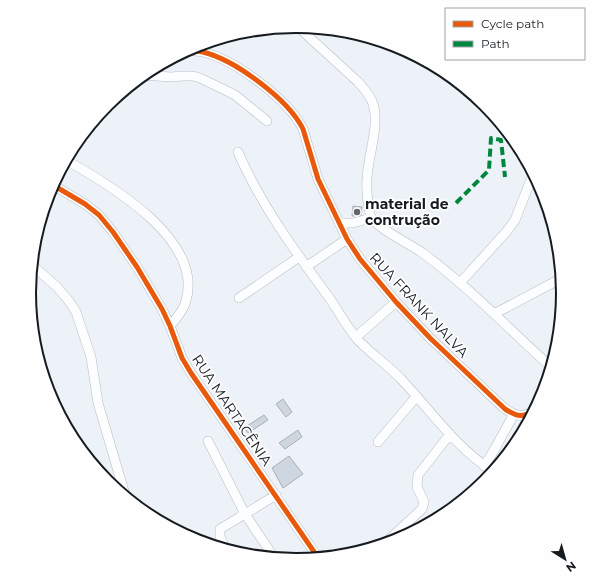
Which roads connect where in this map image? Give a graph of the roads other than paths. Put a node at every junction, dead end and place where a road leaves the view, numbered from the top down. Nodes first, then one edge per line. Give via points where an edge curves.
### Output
1 (305, 34) edge
2 (205, 50) edge
3 (154, 76) edge
4 (267, 121) dead end
5 (238, 152) dead end
6 (71, 163) edge
7 (531, 180) edge
8 (59, 188) edge
9 (371, 218) junction
10 (340, 223) junction
11 (347, 239) junction
12 (299, 257) junction
13 (306, 266) junction
14 (37, 270) edge
15 (556, 281) edge
16 (460, 283) junction
17 (239, 298) dead end
18 (396, 302) junction
19 (494, 314) junction
20 (170, 326) junction
21 (356, 337) junction
22 (547, 364) edge
23 (416, 397) junction
24 (528, 413) edge
25 (514, 414) junction
26 (450, 434) junction
27 (208, 441) dead end
28 (378, 442) dead end
29 (484, 466) junction
30 (489, 469) edge
31 (123, 487) edge
32 (276, 495) junction
33 (245, 514) junction
34 (395, 535) edge
35 (223, 543) edge
36 (271, 553) edge
37 (315, 553) edge

1 - 9 street via 357,81 372,101 374,135 367,178
2 - 10 street, RUA FRANK NALVA via 243,71 293,112 303,129 318,179
3 - 4 street via 200,78 235,96
5 - 12 street via 273,219
6 - 20 street via 135,205 162,228 175,244 188,273 188,284 186,302
7 - 16 street via 515,220 507,232
8 - 20 street, RUA MARTACÊNIA via 99,215 114,232
9 - 10 street via 353,223
9 - 16 street via 382,229 423,254
10 - 11 street, RUA FRANK NALVA
11 - 13 street
11 - 18 street, RUA FRANK NALVA via 360,259
12 - 13 street
12 - 17 street
13 - 21 street
14 - 31 street via 69,301 76,312 91,357 98,403
15 - 19 street
16 - 19 street
18 - 21 street
18 - 25 street, RUA FRANK NALVA via 430,338
19 - 22 street
20 - 32 street, RUA MARTACÊNIA via 182,358 191,373
21 - 23 street via 402,380
23 - 26 street
23 - 28 street
24 - 25 street via 521,416
25 - 29 street
26 - 29 street
26 - 34 street via 418,475 417,487 424,502 422,509
27 - 33 street
29 - 30 street
32 - 33 street
32 - 37 street, RUA MARTACÊNIA
33 - 35 street via 220,529
33 - 36 street

